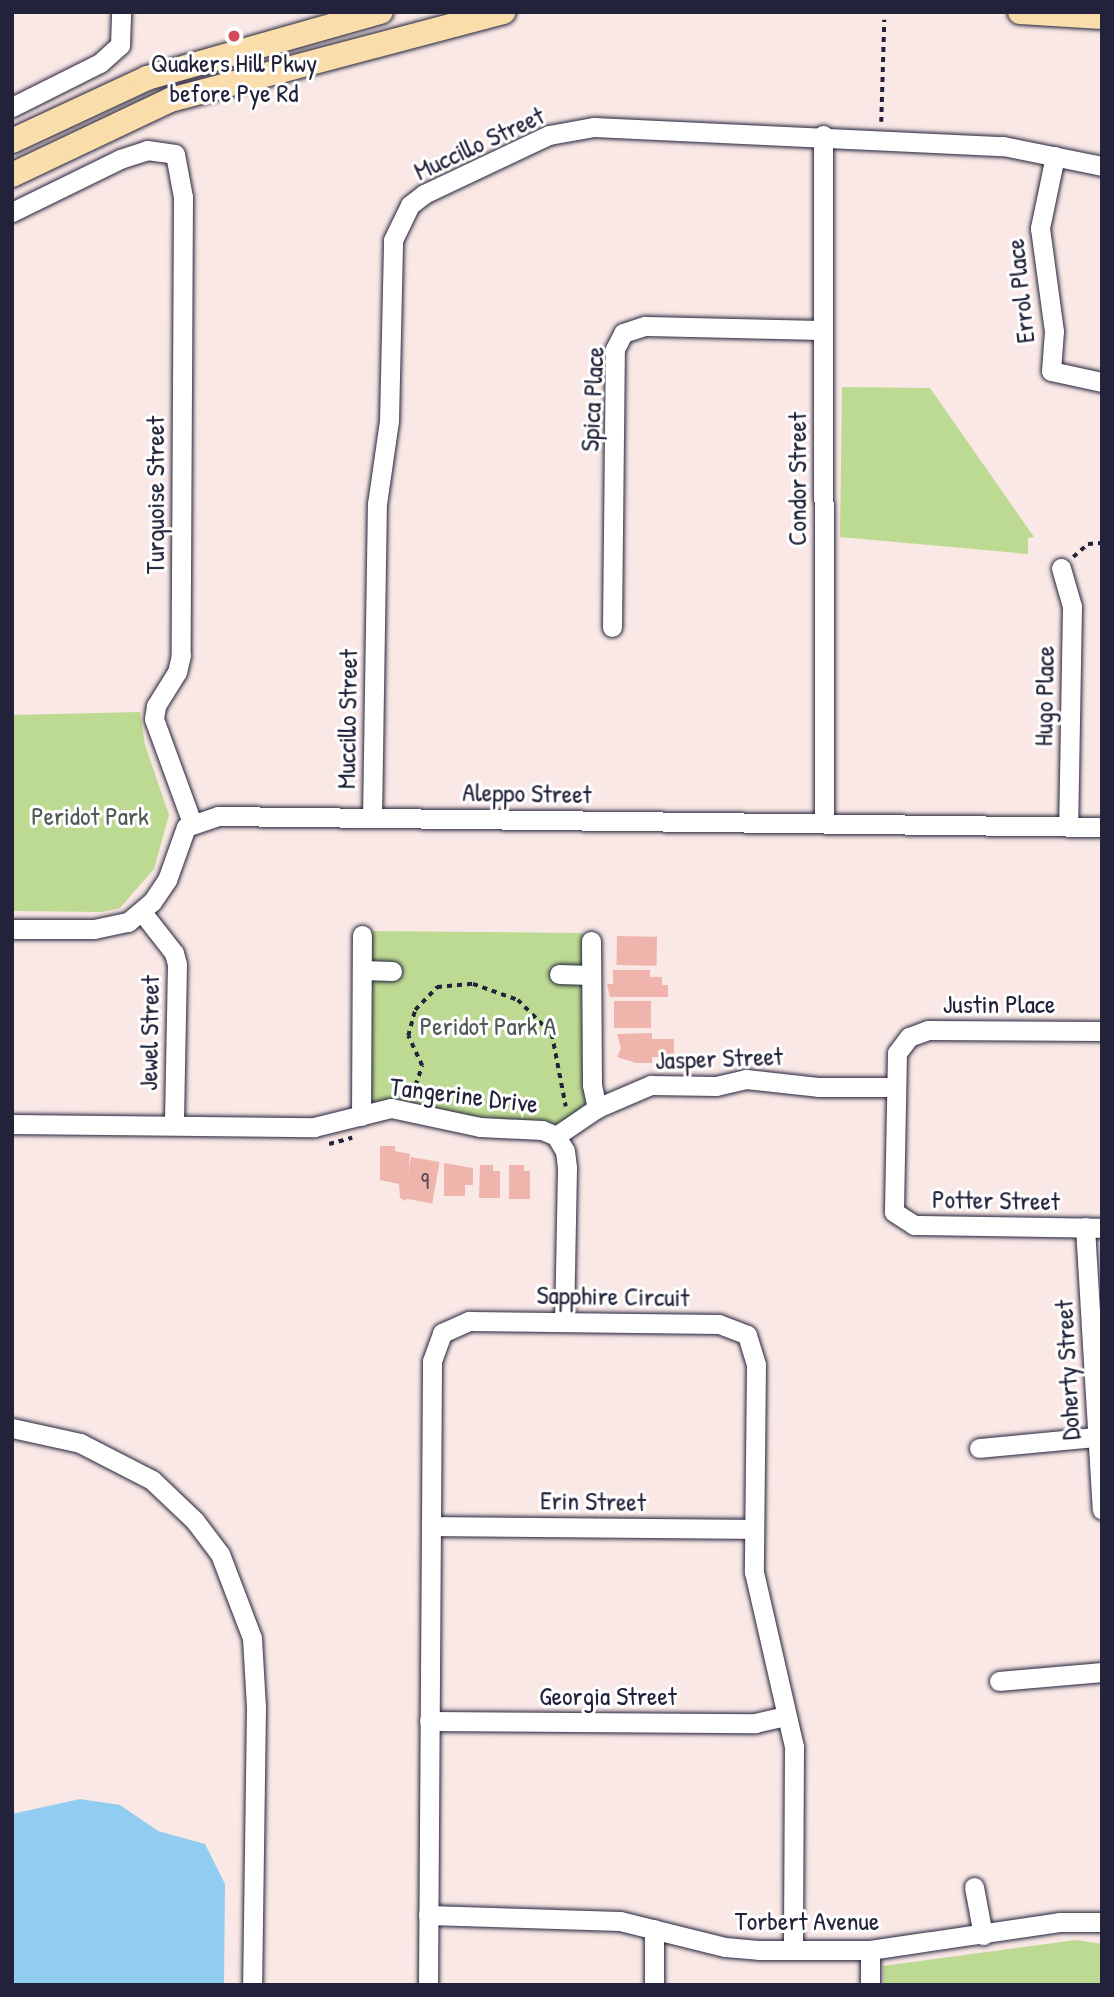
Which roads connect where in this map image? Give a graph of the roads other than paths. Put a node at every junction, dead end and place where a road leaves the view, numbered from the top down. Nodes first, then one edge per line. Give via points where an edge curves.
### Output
1 (121, 12) edge
2 (381, 12) edge
3 (504, 12) edge
4 (1020, 12) edge
5 (1102, 18) edge
6 (12, 107) edge
7 (824, 135) junction
8 (12, 141) edge
9 (1055, 156) junction
10 (1102, 166) edge
11 (12, 175) edge
12 (12, 212) edge
13 (822, 330) junction
14 (1102, 382) edge
15 (1061, 568) road end
16 (612, 627) dead end
17 (372, 818) junction
18 (824, 822) junction
19 (192, 823) junction
20 (1068, 827) junction
21 (1102, 827) edge
22 (142, 912) junction
23 (12, 929) edge
24 (362, 935) dead end
25 (591, 941) dead end
26 (362, 970) junction
27 (392, 971) dead end
28 (559, 974) dead end
29 (591, 975) junction
30 (1102, 1031) edge
31 (896, 1087) junction
32 (597, 1108) junction
33 (12, 1124) edge
34 (174, 1125) junction
35 (360, 1126) junction
36 (564, 1131) junction
37 (894, 1212) joint
38 (1094, 1228) edge
39 (565, 1321) junction
40 (12, 1428) edge
41 (1096, 1437) junction
42 (979, 1448) dead end
43 (1102, 1509) edge
44 (432, 1525) junction
45 (754, 1529) junction
46 (1102, 1672) edge
47 (999, 1681) dead end
48 (785, 1716) junction
49 (429, 1721) junction
50 (974, 1887) dead end
51 (428, 1915) junction
52 (1102, 1922) edge
53 (654, 1928) junction
54 (983, 1935) junction
55 (793, 1950) junction
56 (870, 1950) junction
57 (252, 1985) edge
58 (428, 1985) edge
59 (654, 1985) edge
60 (870, 1985) edge

1 - 6 street via 120,45 100,63
2 - 8 main road via 147,78
3 - 11 main road via 170,100
4 - 5 main road
7 - 9 street, Muccillo Street via 1003,146
7 - 13 street, Condor Street
7 - 17 street, Muccillo Street via 594,127 549,135 424,194 399,220 393,240 389,421 377,504
9 - 10 street, Muccillo Street
9 - 14 street, Errol Place via 1040,228 1054,331 1051,371
12 - 19 street, Turquoise Street via 120,159 147,150 175,154 183,197 181,655 154,719
13 - 16 street, Spica Place via 645,326 623,333 615,349
13 - 18 street, Condor Street
15 - 20 street, Hugo Place via 1072,606
17 - 18 street, Aleppo Street
17 - 19 street, Aleppo Street via 218,817
18 - 20 street, Aleppo Street
19 - 22 street via 181,835 167,880
20 - 21 street, Aleppo Street
22 - 23 street via 128,922 104,928
22 - 34 street, Jewel Street via 174,953 177,964
24 - 26 street
25 - 29 street
26 - 27 street
26 - 35 street
28 - 29 street
29 - 32 street via 592,1085
30 - 31 street, Justin Place via 928,1030 909,1037 897,1053
31 - 32 street, Jasper Street via 818,1087 746,1079 716,1086 651,1085
31 - 37 street, Justin Place
32 - 36 street, Jasper Street
33 - 34 street, Tangerine Drive
34 - 35 street, Tangerine Drive
35 - 36 street, Tangerine Drive via 376,1110 406,1110 480,1127
36 - 39 street, Tangerine Drive
37 - 38 street, Potter Street via 914,1225
38 - 41 street, Doherty Street
39 - 44 street, Sapphire Circuit via 469,1321 442,1333 432,1361
39 - 45 street, Sapphire Circuit via 719,1324 747,1335 756,1365
40 - 57 street via 80,1443 152,1480 195,1521 220,1555 252,1638 256,1707
41 - 42 street
41 - 43 street, Doherty Street
44 - 45 street, Erin Street
44 - 49 street, Sapphire Circuit
45 - 48 street, Sapphire Circuit via 757,1594
46 - 47 street
48 - 49 street, Georgia Street via 755,1723
48 - 55 street, Sapphire Circuit via 795,1772
49 - 51 street, Sapphire Circuit
50 - 54 street
51 - 53 street, Torbert Avenue via 586,1917
51 - 58 street, Sapphire Circuit
52 - 54 street, Torbert Avenue via 1085,1920
53 - 55 street, Torbert Avenue via 725,1947
53 - 59 street
54 - 56 street, Torbert Avenue
55 - 56 street, Torbert Avenue
56 - 60 street

